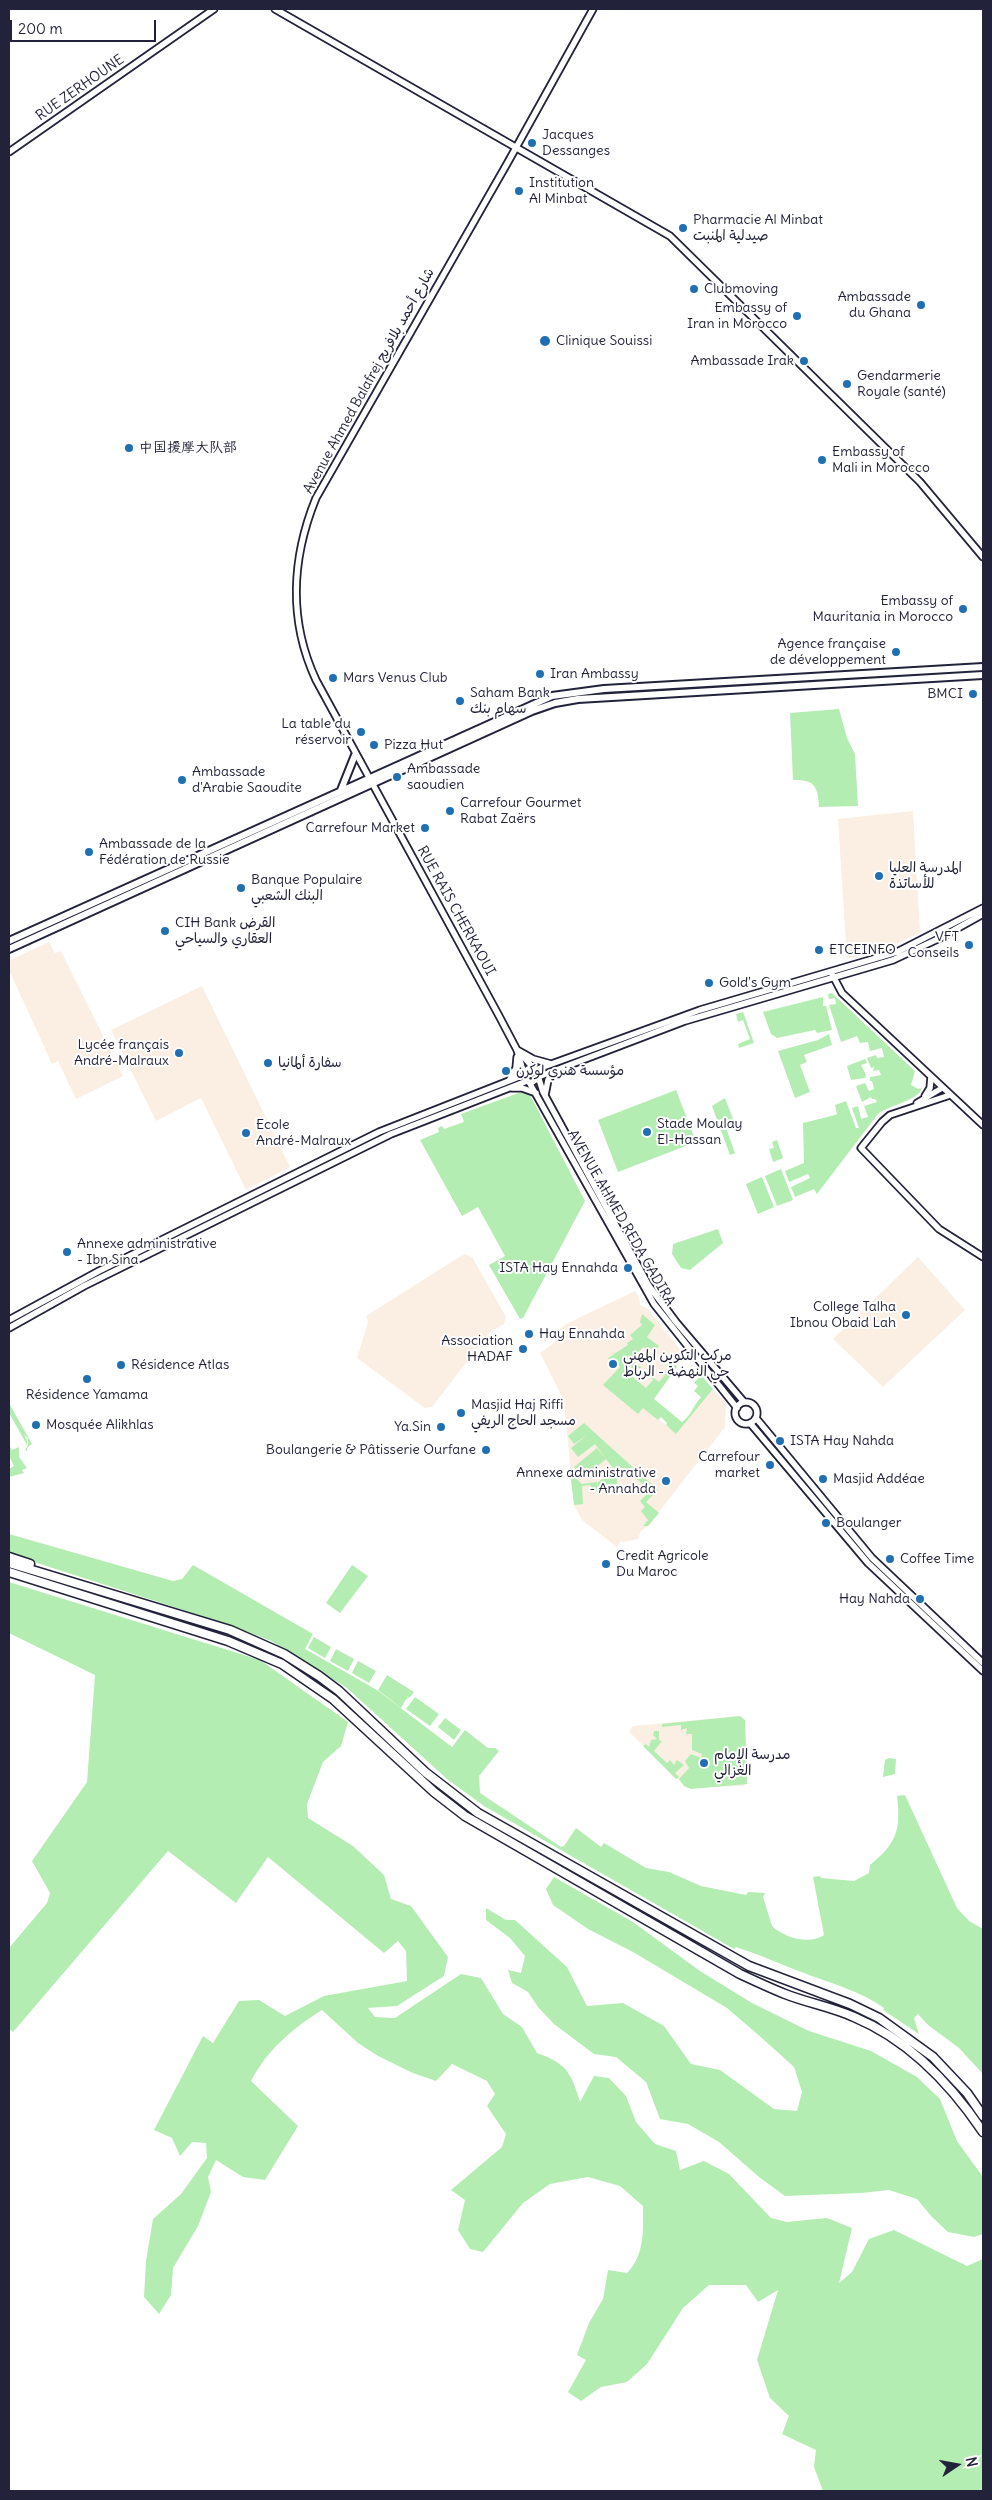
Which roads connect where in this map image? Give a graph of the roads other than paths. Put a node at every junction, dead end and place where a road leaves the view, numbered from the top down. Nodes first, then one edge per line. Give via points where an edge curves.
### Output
1 (214, 9) edge
2 (275, 9) edge
3 (593, 9) edge
4 (516, 148) junction
5 (9, 152) edge
6 (983, 557) edge
7 (983, 667) edge
8 (983, 675) edge
9 (355, 755) junction
10 (370, 782) junction
11 (341, 790) junction
12 (983, 908) edge
13 (983, 914) edge
14 (9, 941) edge
15 (9, 949) edge
16 (832, 975) junction
17 (517, 1050) junction
18 (551, 1064) junction
19 (556, 1069) junction
20 (535, 1070) junction
21 (524, 1074) junction
22 (931, 1077) junction
23 (538, 1078) junction
24 (510, 1080) junction
25 (528, 1082) junction
26 (507, 1088) junction
27 (942, 1088) junction
28 (537, 1094) junction
29 (950, 1095) junction
30 (546, 1097) junction
31 (925, 1097) junction
32 (916, 1105) junction
33 (983, 1125) edge
34 (983, 1257) edge
35 (9, 1320) edge
36 (9, 1328) edge
37 (744, 1402) junction
38 (737, 1408) junction
39 (756, 1418) junction
40 (750, 1423) junction
41 (9, 1557) edge
42 (9, 1563) edge
43 (9, 1572) edge
44 (80, 1585) junction
45 (983, 1663) edge
46 (983, 1672) edge
47 (983, 2116) edge
48 (983, 2132) edge

1 - 5 main road, RUE ZERHOUNE
2 - 4 main road
3 - 4 main road, Avenue Ahmed Balafrej شارع أحمد بلافريج
4 - 6 main road via 674,240 916,478
4 - 9 main road, Avenue Ahmed Balafrej شارع أحمد بلافريج via 316,498 304,534 296,585 302,642 318,685
7 - 10 main road via 568,692 536,702
8 - 10 main road via 570,700 540,708
9 - 10 main road, Avenue Ahmed Balafrej شارع أحمد بلافريج
9 - 11 main road
10 - 11 main road
10 - 15 main road
10 - 17 main road, RUE RAIS CHERKAOUI
11 - 14 main road
12 - 16 main road via 910,947
13 - 16 main road via 904,955
16 - 18 main road via 700,1010
16 - 19 main road via 702,1016
16 - 22 main road via 842,993
17 - 18 main road
17 - 20 main road
17 - 21 main road
17 - 24 main road via 516,1068
18 - 20 main road
19 - 23 main road
19 - 30 main road via 548,1080
20 - 21 main road via 528,1069
20 - 23 main road, AVENUE AHMED REDA GADIRA
21 - 24 main road
21 - 25 main road, AVENUE AHMED REDA GADIRA
22 - 27 main road
22 - 31 main road
23 - 25 main road
23 - 30 main road, AVENUE AHMED REDA GADIRA
24 - 35 main road via 380,1132 90,1276
25 - 26 main road
25 - 28 main road, AVENUE AHMED REDA GADIRA
26 - 28 main road via 522,1088
26 - 36 main road via 413,1124 369,1145 84,1286
27 - 29 main road
27 - 31 main road
28 - 38 main road, AVENUE AHMED REDA GADIRA via 594,1202 649,1296
29 - 32 main road
29 - 33 main road
30 - 37 main road, AVENUE AHMED REDA GADIRA via 649,1286
31 - 32 main road
32 - 34 main road via 882,1122 862,1148 939,1229
37 - 38 main road
37 - 39 main road via 755,1406
38 - 40 main road via 739,1421
39 - 40 main road
39 - 45 main road via 872,1558
40 - 46 main road via 868,1563
41 - 44 highway
42 - 44 highway
43 - 48 highway via 228,1640 282,1664 333,1698 434,1792 465,1816 740,1974 786,1995 855,2017 890,2037 942,2079
44 - 47 highway via 230,1630 298,1662 339,1691 425,1772 478,1813 749,1966 879,2018 933,2057 951,2074

